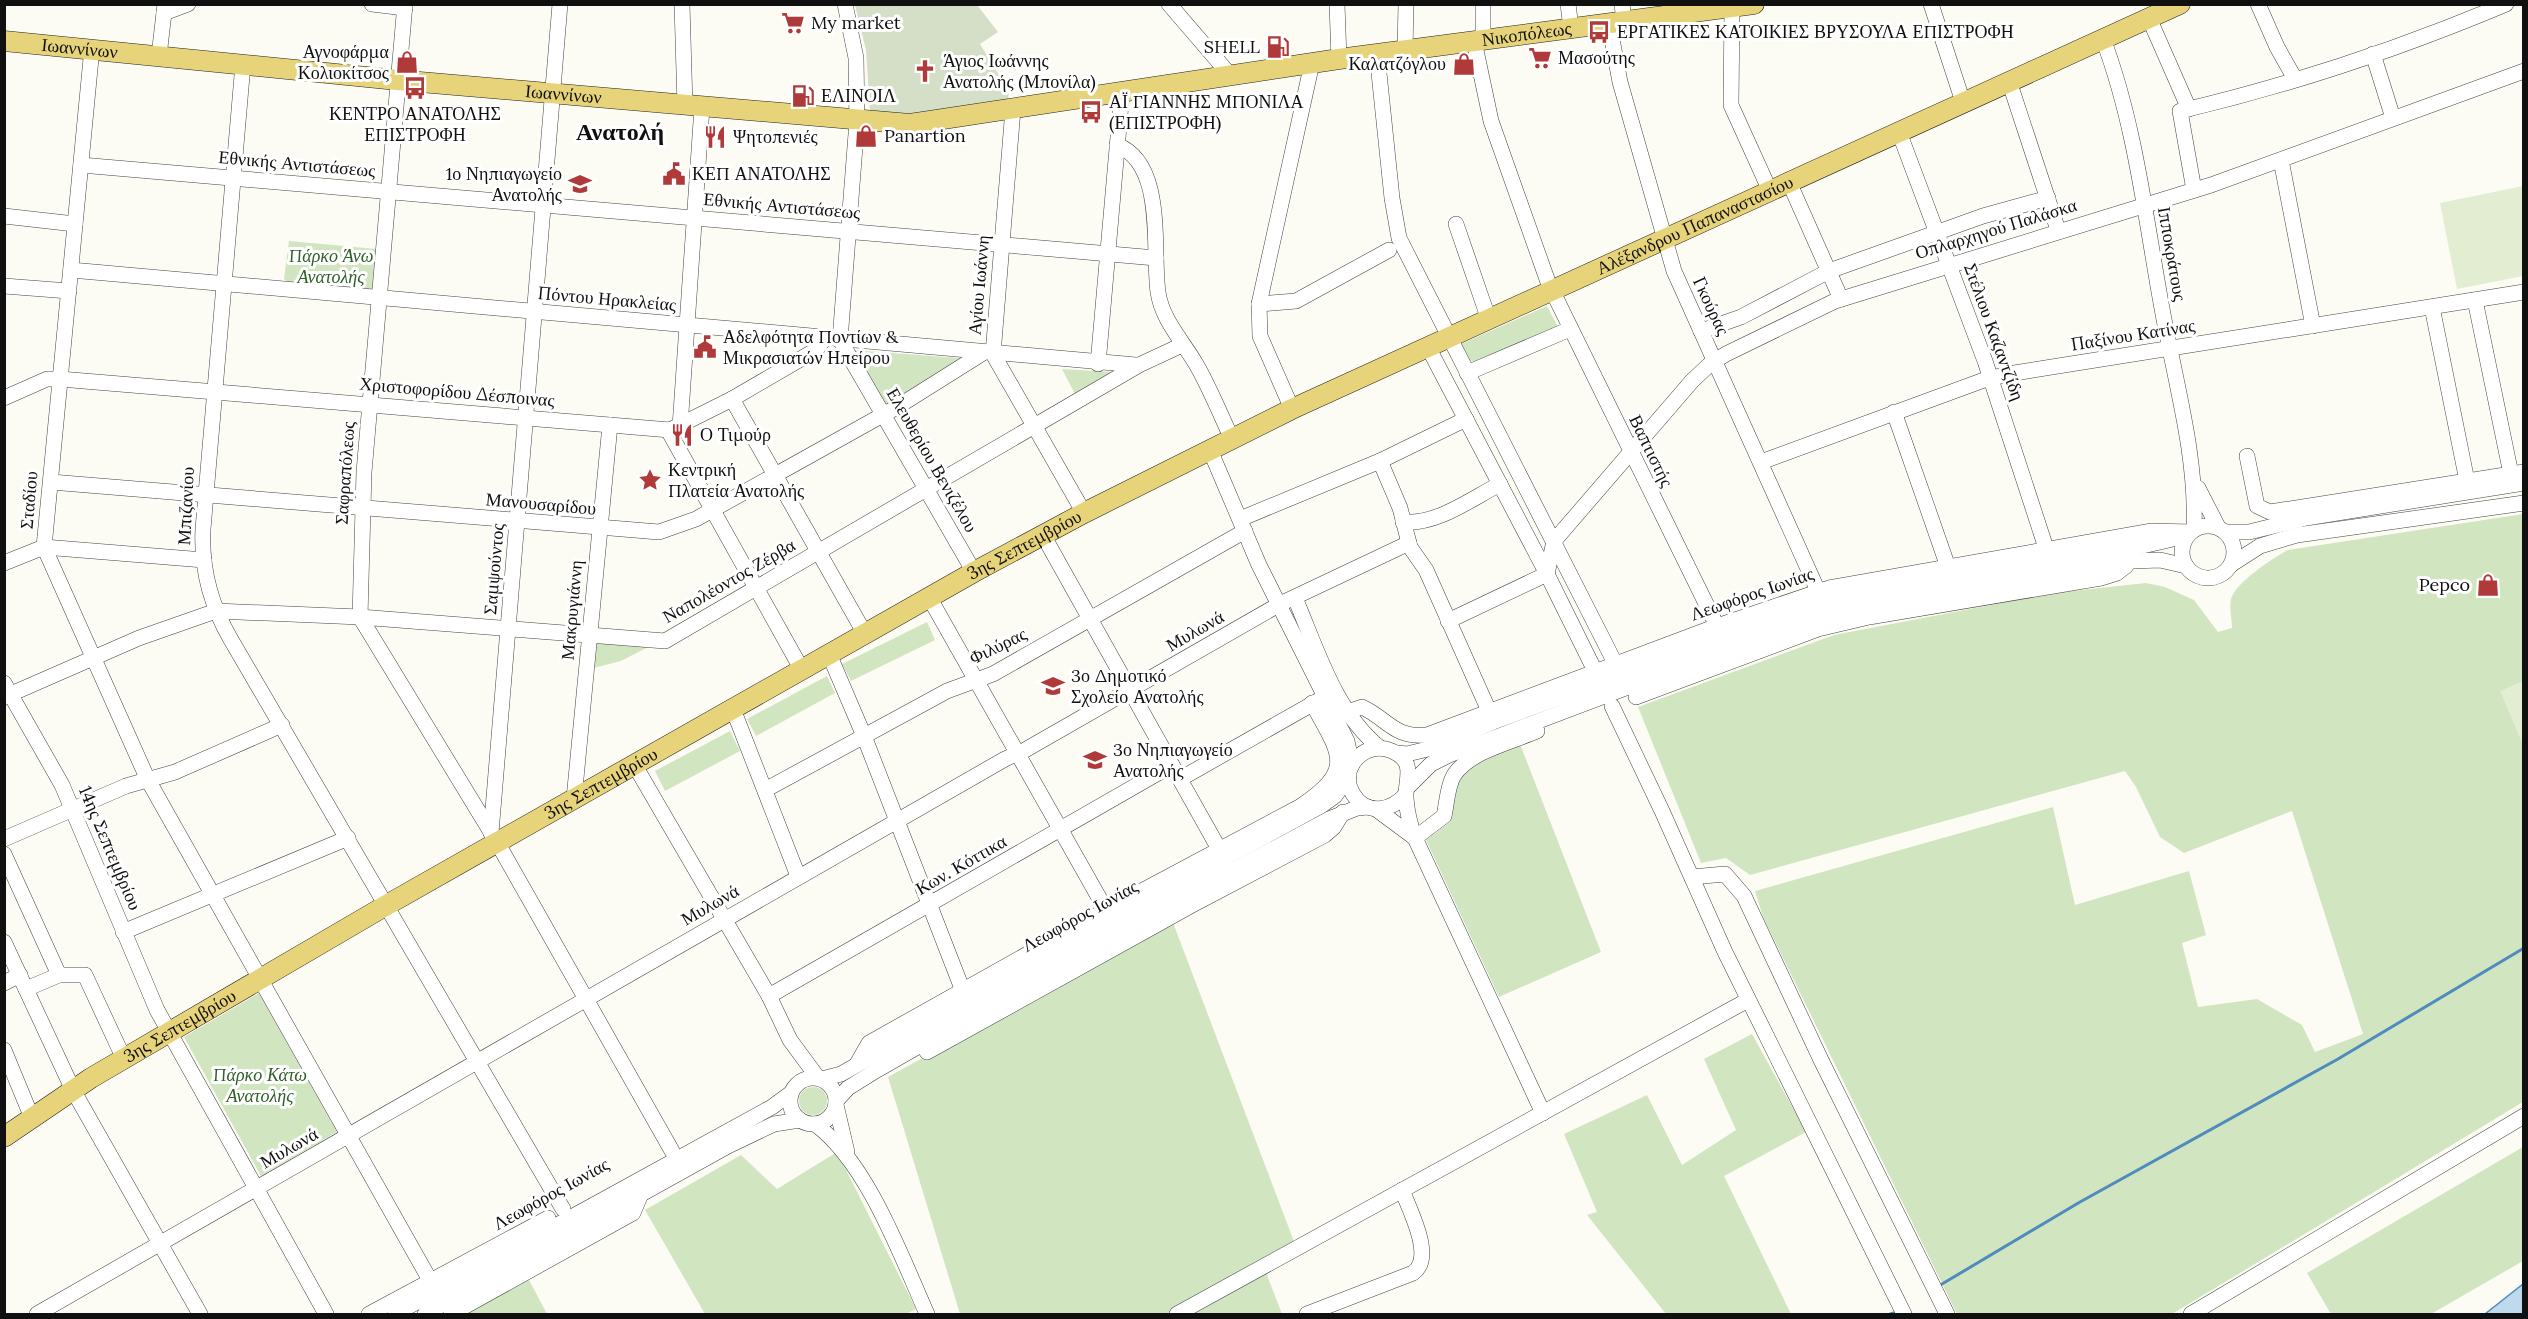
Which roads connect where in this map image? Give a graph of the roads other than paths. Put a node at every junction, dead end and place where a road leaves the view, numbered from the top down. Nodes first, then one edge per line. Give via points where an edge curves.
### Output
1 (188, 4) edge
2 (372, 4) edge
3 (560, 4) edge
4 (682, 4) edge
5 (845, 4) edge
6 (1168, 4) edge
7 (1337, 4) edge
8 (1406, 4) edge
9 (1483, 4) edge
10 (1568, 4) edge
11 (1931, 4) edge
12 (2180, 4) edge
13 (2258, 4) edge
14 (2506, 4) edge
15 (405, 6) edge
16 (1746, 6) edge
17 (164, 9) edge
18 (1618, 16) edge
19 (2149, 18) junction
20 (1571, 28) junction
21 (2103, 39) junction
22 (1479, 40) junction
23 (4, 41) edge
24 (92, 48) junction
25 (1405, 50) junction
26 (1377, 54) junction
27 (2373, 54) junction
28 (159, 56) junction
29 (1339, 59) junction
30 (1312, 63) junction
31 (243, 64) junction
32 (2523, 71) edge
33 (1230, 75) junction
34 (2295, 79) junction
35 (397, 80) junction
36 (2009, 81) junction
37 (1122, 92) junction
38 (552, 94) junction
39 (1963, 102) junction
40 (694, 106) junction
41 (1013, 109) junction
42 (2189, 109) junction
43 (2393, 118) junction
44 (857, 121) junction
45 (1899, 132) junction
46 (1117, 145) junction
47 (2281, 160) junction
48 (81, 165) junction
49 (233, 178) junction
50 (1789, 182) junction
51 (2194, 190) junction
52 (1770, 191) junction
53 (387, 192) junction
54 (2048, 198) junction
55 (543, 205) junction
56 (2143, 205) junction
57 (4, 216) edge
58 (695, 218) junction
59 (75, 224) junction
60 (1456, 224) dead end
61 (2058, 230) junction
62 (849, 232) junction
63 (1936, 233) junction
64 (1664, 240) junction
65 (1001, 245) junction
66 (1389, 250) dead end
67 (1108, 254) junction
68 (1156, 258) junction
69 (1949, 264) junction
70 (71, 270) junction
71 (1829, 271) junction
72 (222, 284) junction
73 (4, 286) edge
74 (69, 291) junction
75 (1552, 291) junction
76 (2523, 292) edge
77 (379, 298) junction
78 (1841, 299) junction
79 (2475, 300) junction
80 (1259, 304) junction
81 (2432, 307) junction
82 (535, 312) junction
83 (1489, 320) junction
84 (687, 326) junction
85 (2313, 326) junction
86 (1570, 329) junction
87 (1701, 331) junction
88 (1449, 337) junction
89 (824, 339) junction
90 (840, 340) junction
91 (1182, 345) junction
92 (1428, 347) junction
93 (2169, 349) junction
94 (988, 354) junction
95 (1715, 360) junction
96 (1098, 364) junction
97 (1139, 365) junction
98 (1467, 373) junction
99 (1990, 378) junction
100 (60, 379) junction
101 (214, 391) junction
102 (4, 398) edge
103 (732, 399) junction
104 (369, 404) junction
105 (1292, 409) junction
106 (1894, 412) junction
107 (884, 414) junction
108 (527, 417) junction
109 (1466, 419) junction
110 (610, 424) junction
111 (1034, 426) junction
112 (674, 428) junction
113 (1232, 439) junction
114 (1210, 450) junction
115 (1631, 455) junction
116 (2247, 456) dead end
117 (1380, 461) junction
118 (1761, 462) junction
119 (774, 475) junction
120 (2519, 476) edge
121 (2193, 477) junction
122 (2467, 481) junction
123 (51, 482) junction
124 (1500, 484) junction
125 (927, 489) junction
126 (205, 496) junction
127 (2523, 503) edge
128 (361, 509) junction
129 (711, 510) junction
130 (2523, 512) edge
131 (1084, 513) junction
132 (518, 522) junction
133 (1403, 522) junction
134 (1242, 525) junction
135 (600, 529) junction
136 (2222, 529) junction
137 (2191, 532) junction
138 (1043, 535) junction
139 (2297, 535) junction
140 (1554, 541) junction
141 (1409, 543) junction
142 (44, 547) junction
143 (2046, 548) junction
144 (818, 552) junction
145 (204, 560) junction
146 (4, 563) edge
147 (2232, 564) junction
148 (2186, 566) junction
149 (1948, 567) junction
150 (974, 572) junction
151 (1547, 574) junction
152 (755, 588) junction
153 (1818, 591) junction
154 (929, 597) junction
155 (1295, 598) junction
156 (1280, 604) junction
157 (216, 611) junction
158 (360, 617) junction
159 (1090, 619) junction
160 (1448, 621) junction
161 (1717, 626) junction
162 (508, 628) junction
163 (590, 634) junction
164 (865, 634) junction
165 (829, 654) junction
166 (93, 658) junction
167 (1616, 665) junction
168 (802, 670) junction
169 (975, 679) junction
170 (1604, 690) junction
171 (1131, 691) junction
172 (7, 692) edge
173 (1318, 700) junction
174 (733, 709) junction
175 (1489, 711) junction
176 (1347, 712) junction
177 (282, 725) junction
178 (864, 736) junction
179 (1380, 748) junction
180 (1397, 753) junction
181 (1017, 754) junction
182 (634, 764) junction
183 (1172, 765) junction
184 (1350, 770) junction
185 (1180, 779) junction
186 (148, 780) junction
187 (765, 790) junction
188 (1408, 790) junction
189 (574, 799) junction
190 (1372, 808) junction
191 (72, 810) junction
192 (896, 821) junction
193 (1061, 830) junction
194 (348, 838) junction
195 (494, 838) junction
196 (1415, 838) junction
197 (4, 839) edge
198 (1219, 849) junction
199 (4, 854) edge
200 (798, 876) junction
201 (1692, 877) junction
202 (211, 895) junction
203 (385, 906) junction
204 (930, 906) junction
205 (1106, 910) junction
206 (725, 919) junction
207 (123, 932) junction
208 (4, 942) edge
209 (59, 975) junction
210 (258, 979) junction
211 (23, 982) junction
212 (4, 983) edge
213 (963, 991) junction
214 (769, 996) junction
215 (586, 1000) junction
216 (1748, 1000) junction
217 (169, 1032) junction
218 (790, 1040) junction
219 (4, 1050) edge
220 (124, 1059) junction
221 (477, 1063) junction
222 (857, 1064) junction
223 (820, 1079) junction
224 (793, 1089) junction
225 (73, 1090) junction
226 (836, 1103) junction
227 (1543, 1113) junction
228 (754, 1116) junction
229 (2523, 1116) edge
230 (32, 1118) junction
231 (800, 1120) junction
232 (815, 1124) junction
233 (4, 1137) edge
234 (348, 1137) junction
235 (672, 1151) junction
236 (850, 1161) junction
237 (256, 1189) junction
238 (1402, 1190) junction
239 (641, 1194) junction
240 (563, 1209) junction
241 (160, 1244) junction
242 (431, 1282) junction
243 (37, 1314) edge
244 (200, 1314) edge
245 (326, 1314) edge
246 (369, 1314) edge
247 (395, 1314) edge
248 (425, 1314) edge
249 (451, 1314) edge
250 (927, 1314) edge
251 (1178, 1314) edge
252 (1306, 1314) edge
253 (1904, 1314) edge
254 (1947, 1314) edge
255 (2191, 1314) edge

1 - 17 street
2 - 15 street
3 - 38 street, Σαμψούντος
4 - 40 street
5 - 44 street via 856,58
6 - 33 street
7 - 29 street
8 - 25 street
9 - 22 street, Βαπτιστής
10 - 20 street
11 - 39 street
12 - 19 main road, Αλέξανδρου Παπαναστασίου
13 - 34 street
14 - 27 street
15 - 35 street, Σαφραπόλεως
16 - 18 main road, Νικοπόλεως
16 - 52 street via 1731,105
17 - 28 street
18 - 20 main road, Νικοπόλεως
18 - 64 street, Γκούρας via 1620,82
19 - 21 main road, Αλέξανδρου Παπαναστασίου
19 - 42 street
20 - 22 main road, Νικοπόλεως
21 - 36 main road, Αλέξανδρου Παπαναστασίου
21 - 56 street, Ιπποκράτους via 2121,91
22 - 25 main road, Νικοπόλεως
22 - 75 street, Βαπτιστής via 1491,121
23 - 24 main road, Ιωαννίνων
24 - 28 main road, Ιωαννίνων
24 - 48 street, Σταδίου
25 - 26 main road, Νικοπόλεως
26 - 29 main road, Νικοπόλεως
26 - 88 street via 1396,227
27 - 34 street
27 - 43 street
28 - 31 main road, Ιωαννίνων
29 - 30 main road, Νικοπόλεως
30 - 33 main road, Νικοπόλεως
30 - 80 street
31 - 35 main road, Ιωαννίνων
31 - 49 street, Μπιζανίου
32 - 43 street, Οπλαρχηγού Παλάσκα
33 - 37 main road, Νικοπόλεως
34 - 42 street
35 - 38 main road, Ιωαννίνων
35 - 53 street, Σαφραπόλεως
36 - 39 main road, Αλέξανδρου Παπαναστασίου
36 - 54 street
37 - 41 main road, Ιωαννίνων
37 - 46 street
38 - 40 main road, Ιωαννίνων
38 - 55 street, Σαμψούντος
39 - 45 main road, Αλέξανδρου Παπαναστασίου
40 - 44 main road, Ιωαννίνων
40 - 58 street
41 - 44 main road, Ιωαννίνων via 927,123
41 - 65 street, Αγίου Ιωάννη
42 - 51 street via 2180,111
43 - 47 street, Οπλαρχηγού Παλάσκα
44 - 62 street
45 - 50 main road, Αλέξανδρου Παπαναστασίου
45 - 63 street, Στέλιου Καζαντζίδη
46 - 67 street
46 - 68 street via 1136,156 1148,179
47 - 51 street, Οπλαρχηγού Παλάσκα
47 - 85 street
48 - 49 street, Εθνικής Αντιστάσεως
48 - 59 street, Σταδίου
49 - 53 street, Εθνικής Αντιστάσεως
49 - 72 street, Μπιζανίου
50 - 52 main road, Αλέξανδρου Παπαναστασίου
50 - 71 street
51 - 56 street, Οπλαρχηγού Παλάσκα
52 - 64 main road, Αλέξανδρου Παπαναστασίου
53 - 55 street, Εθνικής Αντιστάσεως
53 - 77 street, Σαφραπόλεως
54 - 61 street
54 - 63 street, Οπλαρχηγού Παλάσκα
55 - 58 street, Εθνικής Αντιστάσεως
55 - 82 street, Σαμψούντος
56 - 61 street, Οπλαρχηγού Παλάσκα
56 - 93 street, Ιπποκράτους
57 - 59 street
58 - 62 street, Εθνικής Αντιστάσεως
58 - 84 street
59 - 70 street, Σταδίου
60 - 83 street
61 - 69 street, Οπλαρχηγού Παλάσκα
62 - 65 street, Εθνικής Αντιστάσεως
62 - 90 street
63 - 69 street, Στέλιου Καζαντζίδη
63 - 71 street, Οπλαρχηγού Παλάσκα
64 - 75 main road, Αλέξανδρου Παπαναστασίου
64 - 87 street, Γκούρας
65 - 67 street, Εθνικής Αντιστάσεως
65 - 94 street, Αγίου Ιωάννη
66 - 80 street via 1299,300
67 - 68 street, Εθνικής Αντιστάσεως
67 - 96 street
68 - 91 street via 1160,302
69 - 78 street, Οπλαρχηγού Παλάσκα
69 - 99 street, Στέλιου Καζαντζίδη
70 - 72 street, Πόντου Ηρακλείας
70 - 74 street, Σταδίου
71 - 78 street
71 - 87 street, Οπλαρχηγού Παλάσκα via 1741,317
72 - 77 street, Πόντου Ηρακλείας
72 - 101 street, Μπιζανίου
73 - 74 street
74 - 100 street, Σταδίου
75 - 83 main road, Αλέξανδρου Παπαναστασίου
75 - 86 street, Βαπτιστής
76 - 79 street, Παξίνου Κατίνας
77 - 82 street, Πόντου Ηρακλείας
77 - 104 street, Σαφραπόλεως
78 - 95 street, Οπλαρχηγού Παλάσκα
79 - 81 street, Παξίνου Κατίνας
79 - 120 street
80 - 105 street via 1260,336
81 - 85 street, Παξίνου Κατίνας
81 - 122 street
82 - 84 street, Πόντου Ηρακλείας
82 - 108 street, Σαμψούντος
83 - 88 main road, Αλέξανδρου Παπαναστασίου
84 - 89 street, Πόντου Ηρακλείας
84 - 112 street
85 - 93 street, Παξίνου Κατίνας
86 - 98 street
86 - 115 street, Βαπτιστής
87 - 95 street, Γκούρας
88 - 92 main road, Αλέξανδρου Παπαναστασίου
88 - 98 street
89 - 90 street, Πόντου Ηρακλείας
89 - 103 street via 816,350
90 - 94 street, Πόντου Ηρακλείας
90 - 107 street, Ελευθερίου Βενιζέλου
91 - 97 street, Ναπολέοντος Ζέρβα
91 - 113 street via 1202,375
92 - 105 main road, Αλέξανδρου Παπαναστασίου
92 - 109 street
93 - 99 street, Παξίνου Κατίνας
93 - 121 street, Ιπποκράτους
94 - 96 street, Πόντου Ηρακλείας
94 - 107 street, Μανουσαρίδου
94 - 111 street, Αγίου Ιωάννη
95 - 115 street, Οπλαρχηγού Παλάσκα via 1692,381
95 - 118 street, Γκούρας
96 - 97 street, Πόντου Ηρακλείας
97 - 111 street, Ναπολέοντος Ζέρβα
98 - 140 street
99 - 106 street, Παξίνου Κατίνας
99 - 143 street, Στέλιου Καζαντζίδη
100 - 101 street, Χριστοφορίδου Δέσποινας
100 - 102 street, Χριστοφορίδου Δέσποινας via 47,380
100 - 123 street, Σταδίου
101 - 104 street, Χριστοφορίδου Δέσποινας
101 - 126 street, Μπιζανίου
103 - 112 street
103 - 119 street
104 - 108 street, Χριστοφορίδου Δέσποινας
104 - 128 street, Σαφραπόλεως
105 - 113 main road, Αλέξανδρου Παπαναστασίου
106 - 118 street, Παξίνου Κατίνας
106 - 149 street
107 - 119 street, Μανουσαρίδου
107 - 125 street, Ελευθερίου Βενιζέλου
108 - 110 street, Χριστοφορίδου Δέσποινας
108 - 132 street, Σαμψούντος
109 - 117 street, Φιλύρας
109 - 124 street
110 - 112 street, Χριστοφορίδου Δέσποινας
110 - 135 street, Μακρυγιάννη
111 - 125 street, Ναπολέοντος Ζέρβα
111 - 131 street, Αγίου Ιωάννη
112 - 129 street
113 - 114 main road, Αλέξανδρου Παπαναστασίου
114 - 131 main road, 3ης Σεπτεμβρίου
114 - 134 street
115 - 140 street, Οπλαρχηγού Παλάσκα
115 - 161 street, Βαπτιστής
116 - 122 street via 2257,506 2270,512
117 - 133 street
117 - 134 street, Φιλύρας
118 - 153 street, Γκούρας
119 - 129 street, Μανουσαρίδου
119 - 144 street
120 - 122 street
120 - 136 street via 2249,532
121 - 136 street, Ιπποκράτους
121 - 137 street, Ιπποκράτους
123 - 126 street, Μανουσαρίδου
123 - 142 street, Σταδίου
124 - 133 street via 1432,519
124 - 151 street
125 - 144 street, Ναπολέοντος Ζέρβα
125 - 150 street, Ελευθερίου Βενιζέλου
126 - 128 street, Μανουσαρίδου
126 - 145 street, Μπιζανίου
127 - 139 street
128 - 132 street, Μανουσαρίδου
128 - 158 street, Σαφραπόλεως
129 - 135 street, Μανουσαρίδου via 679,527 659,532
129 - 152 street
130 - 139 street via 2352,534
131 - 138 main road, 3ης Σεπτεμβρίου
132 - 135 street, Μανουσαρίδου
132 - 162 street, Σαμψούντος
133 - 141 street
134 - 156 street
134 - 159 street, Φιλύρας
135 - 163 street, Μακρυγιάννη
136 - 137 street via 2202,526
136 - 147 street via 2235,547
137 - 143 street, Λεωφόρος Ιωνίας via 2163,530
137 - 148 street via 2182,550
137 - 170 street via 2144,546 1831,599 1787,612
138 - 150 main road, 3ης Σεπτεμβρίου
138 - 159 street
139 - 147 street via 2260,546
140 - 151 street
140 - 167 street
141 - 155 street, Μυλωνά
141 - 160 street via 1426,570
142 - 145 street
142 - 146 street
142 - 166 street, Σταδίου
143 - 149 street, Λεωφόρος Ιωνίας
144 - 152 street, Ναπολέοντος Ζέρβα
144 - 164 street
145 - 157 street, Μπιζανίου
147 - 148 street via 2213,578 2196,575
148 - 170 street via 2160,560 2133,561 1871,604 1810,618
149 - 153 street, Λεωφόρος Ιωνίας
150 - 154 main road, 3ης Σεπτεμβρίου
151 - 160 street
151 - 170 street
152 - 163 street, Ναπολέοντος Ζέρβα via 665,641
152 - 168 street
153 - 161 street, Λεωφόρος Ιωνίας
154 - 164 main road, 3ης Σεπτεμβρίου
154 - 169 street
155 - 156 street, Μυλωνά
155 - 176 street
156 - 171 street, Μυλωνά
156 - 173 street
157 - 158 street, Ναπολέοντος Ζέρβα
157 - 166 street
157 - 177 street, Μπιζανίου
158 - 162 street, Ναπολέοντος Ζέρβα
158 - 195 street
159 - 169 street, Φιλύρας via 993,674
159 - 171 street
160 - 175 street
161 - 167 street, Λεωφόρος Ιωνίας
162 - 163 street, Ναπολέοντος Ζέρβα
162 - 195 street, Σαμψούντος
163 - 189 street, Μακρυγιάννη
164 - 165 main road, 3ης Σεπτεμβρίου
165 - 168 main road, 3ης Σεπτεμβρίου
165 - 178 street
166 - 172 street
166 - 186 street, Σταδίου
167 - 170 street, Λεωφόρος Ιωνίας
168 - 174 main road, 3ης Σεπτεμβρίου
169 - 178 street, Φιλύρας
169 - 181 street
170 - 175 street, Λεωφόρος Ιωνίας
170 - 180 street, Λεωφόρος Ιωνίας via 1426,750
170 - 188 street, Λεωφόρος Ιωνίας via 1431,764
170 - 196 street via 1540,730 1462,766 1449,786 1444,816
170 - 201 street
171 - 181 street, Μυλωνά
171 - 183 street
172 - 191 street, 14ης Σεπτεμβρίου via 58,778
173 - 184 street via 1347,741
173 - 185 street
173 - 198 street via 1337,749 1334,776 1325,789 1301,806
174 - 182 main road, 3ης Σεπτεμβρίου
174 - 187 street
175 - 176 street, Λεωφόρος Ιωνίας via 1439,731 1414,736 1384,724 1362,707
176 - 179 street
177 - 186 street
177 - 194 street, Μπιζανίου
178 - 187 street, Φιλύρας
178 - 192 street
179 - 180 street, Λεωφόρος Ιωνίας
179 - 184 street, Λεωφόρος Ιωνίας via 1364,752
180 - 188 street via 1408,768
181 - 192 street, Μυλωνά
181 - 193 street
182 - 189 main road, 3ης Σεπτεμβρίου
182 - 206 street
183 - 185 street
183 - 193 street, Κων. Κόττικα
184 - 190 street via 1353,795
184 - 222 street, Λεωφόρος Ιωνίας via 1335,796 1321,806
185 - 198 street
186 - 191 street
186 - 202 street, Σταδίου
187 - 200 street
188 - 190 street, Λεωφόρος Ιωνίας via 1393,806
188 - 196 street via 1407,810
189 - 195 main road, 3ης Σεπτεμβρίου
190 - 196 street
190 - 226 street, Λεωφόρος Ιωνίας via 1344,812 1112,936 877,1070 848,1088
191 - 197 street
191 - 207 street, 14ης Σεπτεμβρίου
192 - 200 street, Μυλωνά
192 - 204 street
193 - 204 street, Κων. Κόττικα
193 - 205 street
194 - 202 street
194 - 203 street, Μπιζανίου
195 - 203 main road, 3ης Σεπτεμβρίου
195 - 215 street
196 - 227 street
198 - 205 street
199 - 209 street
200 - 206 street, Μυλωνά
201 - 216 street
201 - 254 street via 1725,874 1744,896
202 - 207 street
202 - 210 street, Σταδίου
203 - 210 main road, 3ης Σεπτεμβρίου
203 - 221 street, Μπιζανίου
204 - 213 street
204 - 214 street, Κων. Κόττικα
205 - 213 street
206 - 214 street
206 - 215 street, Μυλωνά
207 - 217 street, 14ης Σεπτεμβρίου
208 - 211 street
209 - 211 street
209 - 220 street via 85,975
210 - 217 main road, 3ης Σεπτεμβρίου
210 - 234 street, Σταδίου
211 - 212 street
211 - 225 street
213 - 222 street via 869,1043
214 - 218 street
215 - 221 street, Μυλωνά
215 - 235 street
216 - 227 street
216 - 253 street
217 - 220 main road, 3ης Σεπτεμβρίου
217 - 237 street, 14ης Σεπτεμβρίου
218 - 223 street
218 - 224 street
219 - 230 street
220 - 225 main road, 3ης Σεπτεμβρίου
221 - 234 street, Μυλωνά
221 - 240 street, Μπιζανίου
222 - 223 street, Λεωφόρος Ιωνίας via 835,1077
223 - 224 street via 806,1078
223 - 226 street via 832,1088
224 - 228 street, Λεωφόρος Ιωνίας
224 - 231 street via 790,1108
225 - 230 main road, 3ης Σεπτεμβρίου
225 - 241 street
226 - 232 street via 829,1118
226 - 236 street
227 - 238 street
228 - 235 street, Λεωφόρος Ιωνίας via 733,1118
228 - 247 street, Λεωφόρος Ιωνίας
229 - 255 street
230 - 233 main road, 3ης Σεπτεμβρίου
231 - 232 street
231 - 239 street via 764,1128
232 - 236 street
234 - 237 street, Μυλωνά
234 - 242 street, Σταδίου
235 - 240 street, Λεωφόρος Ιωνίας
236 - 250 street via 872,1198
237 - 241 street, Μυλωνά
237 - 245 street, 14ης Σεπτεμβρίου
238 - 251 street
238 - 252 street via 1423,1250 1420,1267
239 - 248 street
239 - 249 street via 633,1213
240 - 242 street, Λεωφόρος Ιωνίας
241 - 243 street, Μυλωνά
241 - 244 street
242 - 246 street, Λεωφόρος Ιωνίας

